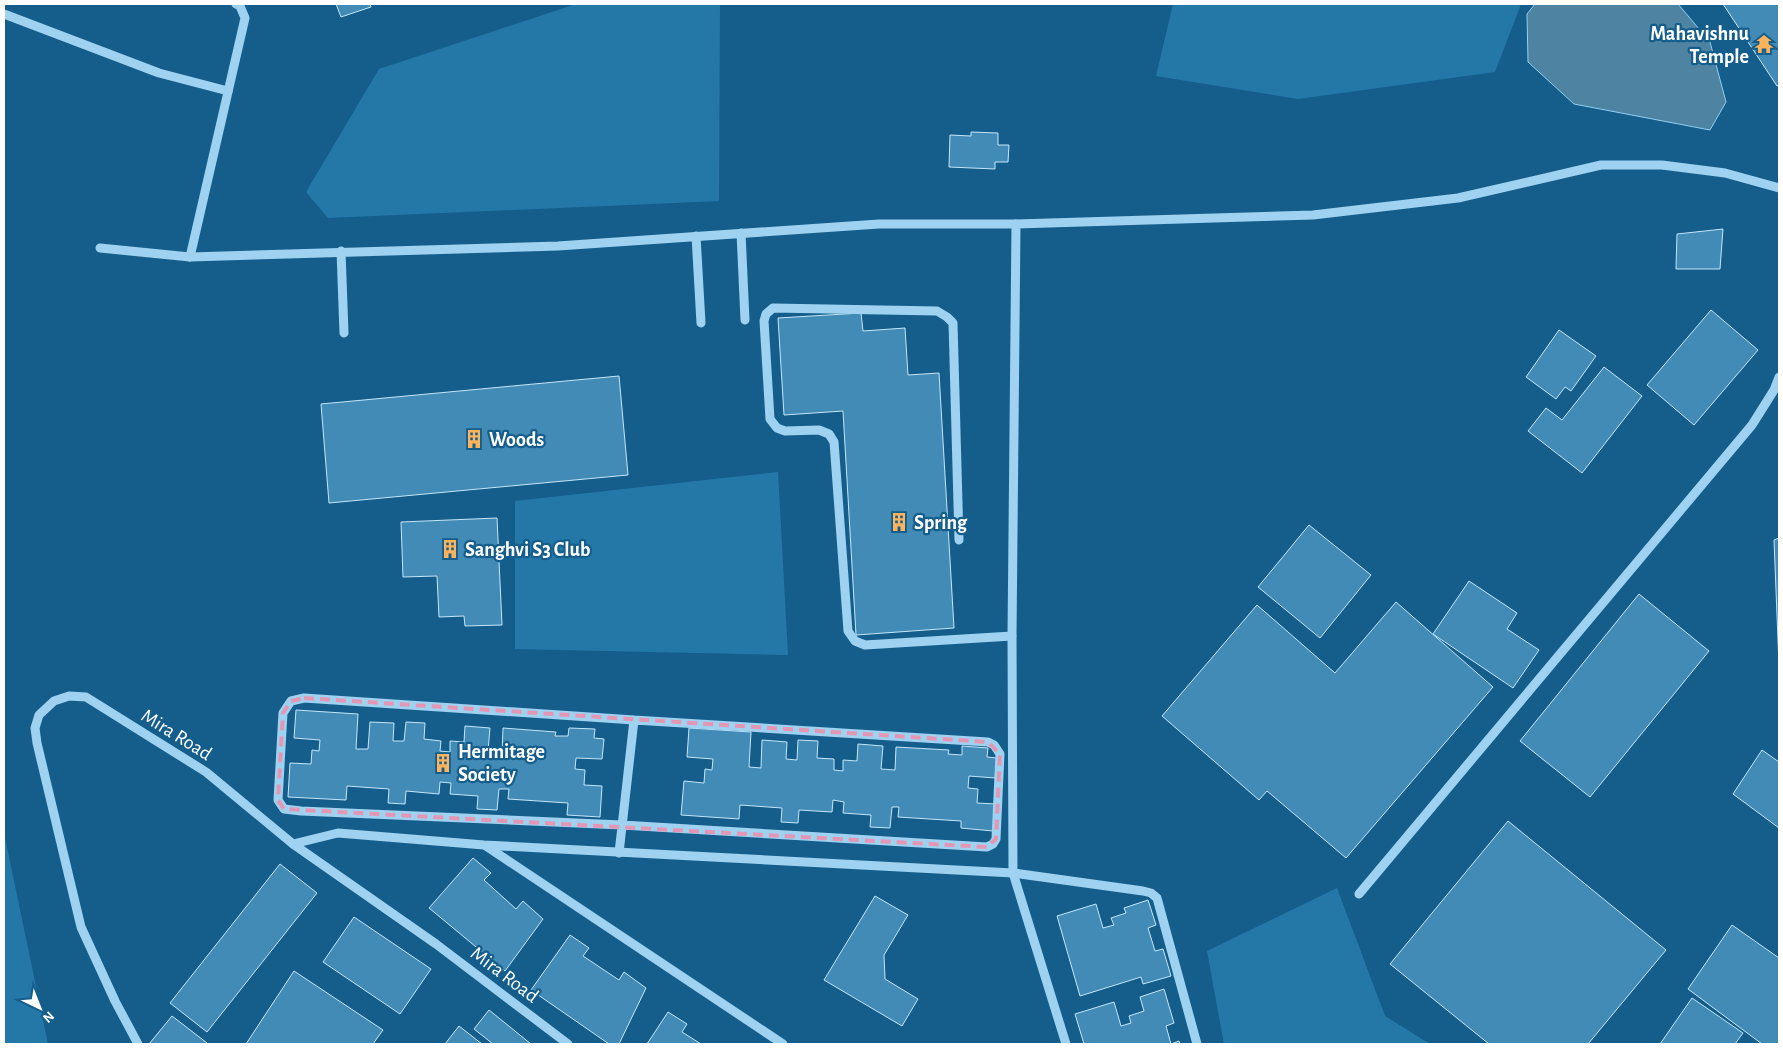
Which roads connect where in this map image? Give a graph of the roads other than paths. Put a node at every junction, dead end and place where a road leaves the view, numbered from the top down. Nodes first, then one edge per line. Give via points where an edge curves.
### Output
1 (236, 4) edge
2 (4, 14) edge
3 (228, 91) junction
4 (1779, 188) edge
5 (1016, 224) junction
6 (741, 233) junction
7 (696, 236) junction
8 (100, 248) dead end
9 (341, 251) junction
10 (190, 257) junction
11 (745, 320) dead end
12 (701, 323) dead end
13 (344, 333) dead end
14 (1779, 377) edge
15 (959, 540) dead end
16 (1012, 636) junction
17 (634, 720) junction
18 (622, 825) junction
19 (293, 844) junction
20 (484, 845) junction
21 (619, 853) junction
22 (1013, 873) junction
23 (1359, 894) dead end
24 (138, 1044) edge
25 (568, 1044) edge
26 (783, 1044) edge
27 (1066, 1044) edge
28 (1197, 1044) edge

1 - 3 street via 245,18
2 - 3 street via 160,73
3 - 10 street
4 - 5 street via 1725,173 1662,166 1601,166 1458,198 1313,215
5 - 6 street via 879,224
5 - 16 street
6 - 7 street
6 - 11 street
7 - 9 street via 558,246
7 - 12 street
8 - 10 street
9 - 10 street
9 - 13 street
14 - 23 street via 1752,425
15 - 16 street via 953,323 937,311 773,308 764,321 770,420 785,431 819,430 829,434 834,442 848,631 855,641 865,645
16 - 22 street
17 - 18 street
17 - 18 street via 304,698 291,701 283,714 278,800 284,809
17 - 18 street via 988,742 1000,754 996,839 987,847
18 - 21 street
19 - 20 street via 338,833
19 - 24 street, Mira Road via 206,772 86,697 69,696 54,702 39,715 35,728 37,743 81,927
19 - 25 street, Mira Road via 436,944
20 - 21 street
20 - 26 street
21 - 22 street
22 - 27 street
22 - 28 street via 1151,893 1156,898

